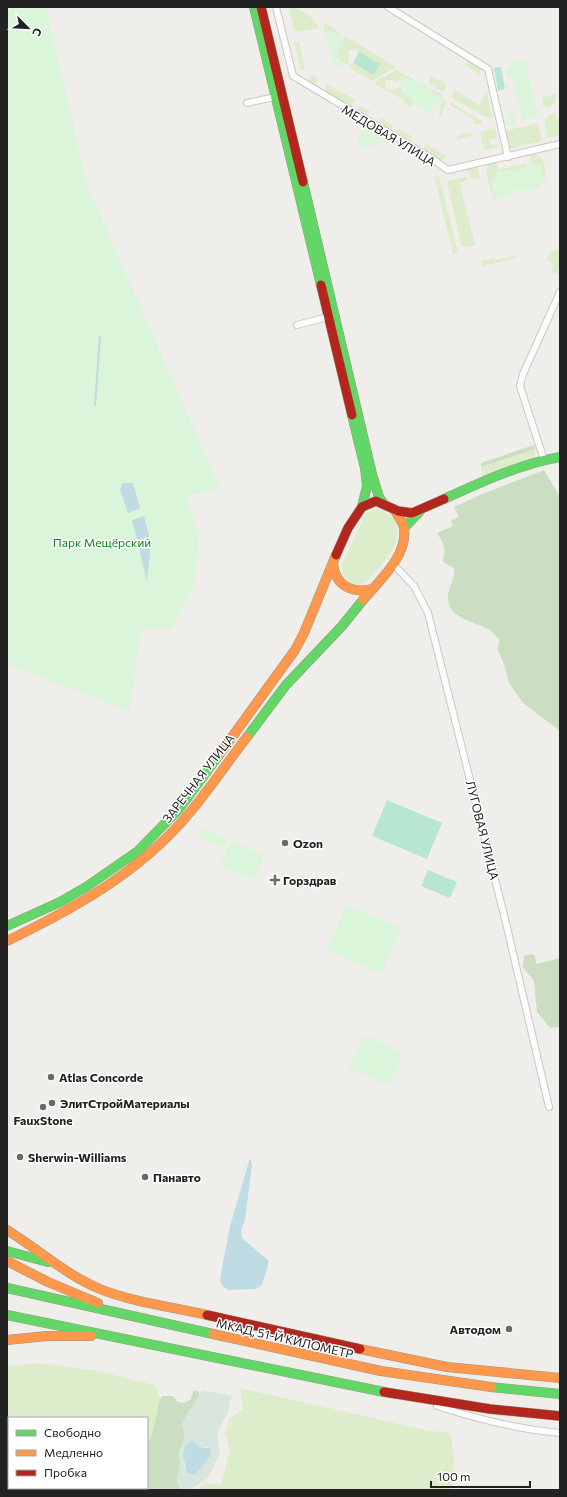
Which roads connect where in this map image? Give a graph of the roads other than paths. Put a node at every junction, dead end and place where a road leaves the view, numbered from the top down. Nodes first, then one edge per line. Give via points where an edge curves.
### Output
1 (254, 7) edge
2 (261, 7) edge
3 (276, 7) edge
4 (388, 7) edge
5 (275, 97) junction
6 (246, 103) dead end
7 (560, 144) edge
8 (508, 157) junction
9 (560, 292) edge
10 (328, 317) junction
11 (297, 324) dead end
12 (560, 456) edge
13 (544, 460) junction
14 (383, 503) junction
15 (362, 507) junction
16 (394, 509) junction
17 (420, 511) junction
18 (404, 528) junction
19 (333, 562) junction
20 (393, 564) junction
21 (373, 589) junction
22 (7, 926) edge
23 (7, 941) edge
24 (549, 1107) dead end
25 (7, 1230) edge
26 (7, 1251) edge
27 (7, 1261) edge
28 (67, 1271) junction
29 (7, 1288) edge
30 (120, 1311) junction
31 (7, 1315) edge
32 (113, 1335) junction
33 (7, 1340) edge
34 (560, 1378) edge
35 (560, 1394) edge
36 (416, 1399) junction
37 (560, 1416) edge
38 (560, 1433) edge

1 - 5 main road
2 - 14 main road via 372,474
3 - 8 street, МЕДОВАЯ УЛИЦА via 293,76 448,170
4 - 8 street via 488,68
5 - 6 street
5 - 10 main road
7 - 8 street, МЕДОВАЯ УЛИЦА
9 - 13 street via 520,386
10 - 11 street
10 - 15 main road via 365,468 367,486
12 - 13 main road
13 - 17 main road via 479,484
14 - 15 main road via 376,501
14 - 16 main road
15 - 19 main road, ЗАРЕЧНАЯ УЛИЦА via 348,528
16 - 17 main road via 406,513
16 - 18 main road
17 - 18 main road
18 - 20 main road, ЗАРЕЧНАЯ УЛИЦА via 400,550
19 - 21 main road via 335,576 345,588 360,592
19 - 22 main road, ЗАРЕЧНАЯ УЛИЦА via 295,650 179,809 138,850 112,870 60,902
20 - 21 main road, ЗАРЕЧНАЯ УЛИЦА
20 - 24 street, ЛУГОВАЯ УЛИЦА via 414,586 428,613
21 - 23 main road, ЗАРЕЧНАЯ УЛИЦА via 286,685 186,817 166,838 142,860 92,897
25 - 28 main road
26 - 28 main road via 44,1260
27 - 30 main road via 48,1282
28 - 34 main road via 93,1287 116,1294 360,1350 447,1367
29 - 30 main road, МКАД, 51-Й КИЛОМЕТР
30 - 35 main road, МКАД, 51-Й КИЛОМЕТР via 356,1366 432,1380
31 - 32 main road
32 - 33 main road via 22,1337
32 - 36 main road via 352,1388
36 - 37 main road
36 - 38 street via 485,1421

